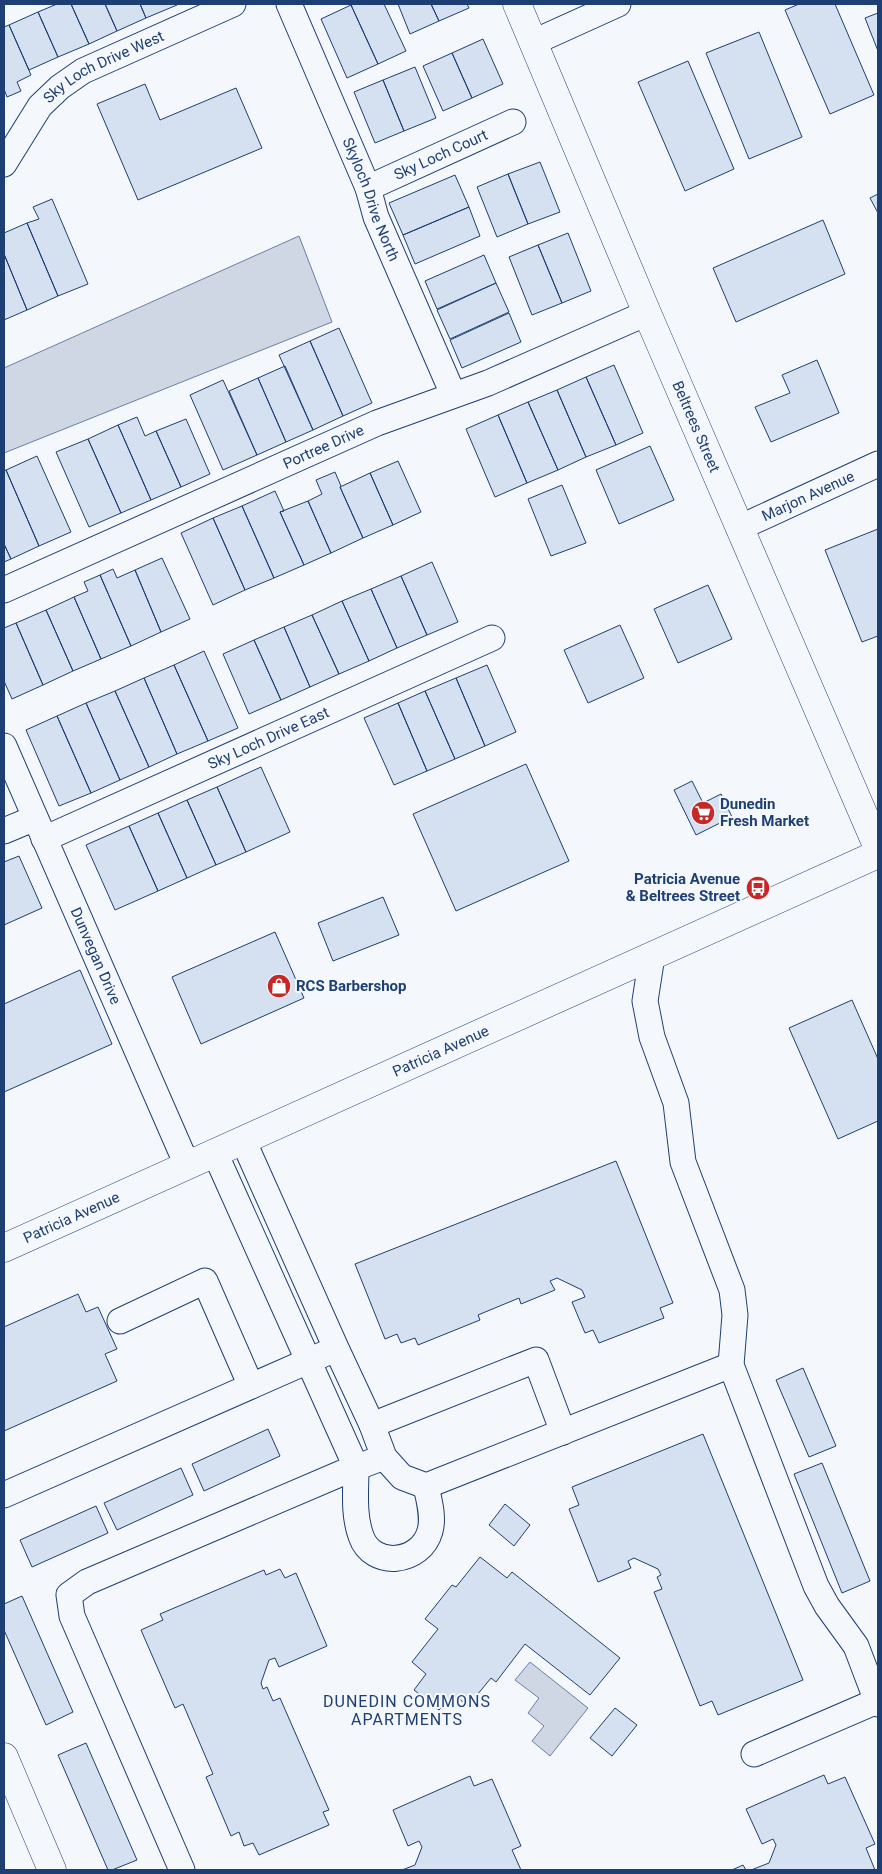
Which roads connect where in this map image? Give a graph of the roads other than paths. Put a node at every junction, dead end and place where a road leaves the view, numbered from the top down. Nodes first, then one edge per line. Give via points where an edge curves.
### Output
1 (233, 4) edge
2 (289, 4) edge
3 (517, 4) edge
4 (618, 4) edge
5 (534, 42) junction
6 (513, 122) dead end
7 (4, 164) edge
8 (368, 188) junction
9 (647, 313) junction
10 (453, 394) junction
11 (878, 464) edge
12 (738, 528) junction
13 (4, 590) edge
14 (492, 638) dead end
15 (4, 746) edge
16 (40, 828) junction
17 (4, 831) edge
18 (878, 848) edge
19 (878, 854) edge
20 (652, 956) junction
21 (243, 1140) junction
22 (215, 1152) junction
23 (187, 1165) junction
24 (4, 1248) edge
25 (120, 1321) dead end
26 (336, 1348) junction
27 (308, 1361) junction
28 (731, 1365) junction
29 (251, 1386) junction
30 (372, 1425) junction
31 (563, 1432) junction
32 (384, 1457) junction
33 (356, 1467) junction
34 (426, 1486) junction
35 (4, 1495) edge
36 (878, 1702) edge
37 (754, 1754) dead end
38 (4, 1757) edge
39 (52, 1870) edge
40 (182, 1870) edge

1 - 7 street, Sky Loch Drive West via 83,71 60,87 40,106
2 - 8 street, Skyloch Drive North
3 - 5 street, Beltrees Street
4 - 5 street
5 - 9 street, Beltrees Street
6 - 8 street, Sky Loch Court
8 - 10 street, Skyloch Drive North via 376,217
9 - 10 street, Portree Drive via 488,383
9 - 12 street, Beltrees Street
10 - 13 street, Portree Drive via 376,423
11 - 12 street, Marjon Avenue
12 - 18 street, Beltrees Street
14 - 16 street, Sky Loch Drive East
15 - 16 street, Dunvegan Drive
16 - 17 street, Sky Loch Drive East
16 - 23 street, Dunvegan Drive
19 - 20 street, Patricia Avenue
20 - 21 street, Patricia Avenue
20 - 28 street via 645,1000 652,1037 676,1102 684,1162 732,1290 735,1315
21 - 22 street, Patricia Avenue
21 - 26 street
22 - 23 street, Patricia Avenue
22 - 27 street
23 - 24 street, Patricia Avenue
25 - 29 street via 205,1281
26 - 27 street
26 - 30 street
27 - 29 street
27 - 33 street
28 - 31 street
28 - 36 street via 816,1586 856,1646
29 - 35 street
30 - 31 street via 536,1360
30 - 32 street
31 - 34 street
32 - 33 street
32 - 34 street via 402,1477
33 - 34 street via 356,1519 361,1538 372,1551 384,1558 399,1558 424,1546 431,1531
33 - 40 street via 87,1582 69,1595 72,1616
36 - 37 street
38 - 39 street

